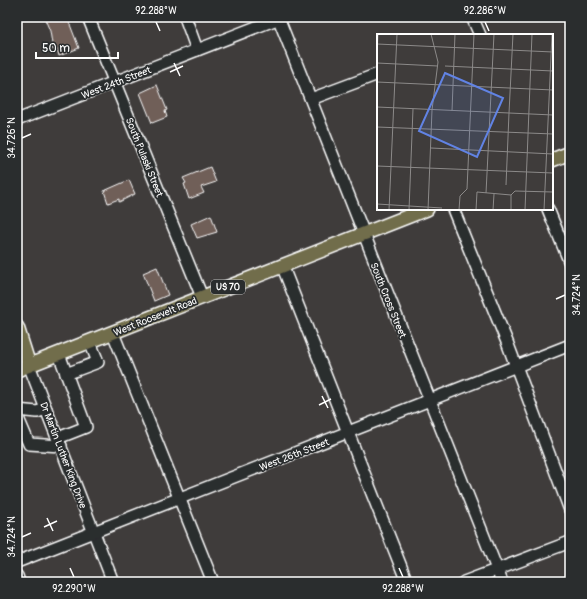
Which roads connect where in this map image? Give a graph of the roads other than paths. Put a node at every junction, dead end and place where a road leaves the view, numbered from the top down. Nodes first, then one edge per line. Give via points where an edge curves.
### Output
1 (88, 17) edge
2 (185, 17) edge
3 (472, 17) edge
4 (280, 18) edge
5 (479, 34) edge
6 (197, 50) junction
7 (377, 74) edge
8 (114, 82) junction
9 (311, 99) junction
10 (17, 120) edge
11 (570, 153) edge
12 (553, 160) edge
13 (424, 210) edge
14 (453, 210) edge
15 (548, 210) edge
16 (363, 234) junction
17 (570, 263) edge
18 (282, 265) junction
19 (202, 297) junction
20 (17, 327) edge
21 (113, 333) junction
22 (90, 342) junction
23 (570, 345) edge
24 (59, 354) junction
25 (23, 367) edge
26 (516, 367) junction
27 (66, 374) junction
28 (429, 401) junction
29 (46, 409) junction
30 (17, 410) edge
31 (17, 416) edge
32 (349, 432) junction
33 (59, 442) junction
34 (179, 499) junction
35 (570, 510) edge
36 (94, 532) junction
37 (570, 542) edge
38 (17, 562) edge
39 (496, 568) junction
40 (17, 576) edge
41 (19, 582) edge
42 (113, 582) edge
43 (213, 582) edge
44 (407, 582) edge
45 (464, 582) edge
46 (502, 582) edge

1 - 8 street, South Pulaski Street
2 - 6 street
3 - 5 street
4 - 6 street, West 24th Street
4 - 9 street, South Cross Street
6 - 8 street, West 24th Street
7 - 9 street
8 - 10 street, West 24th Street
8 - 19 street, South Pulaski Street
9 - 16 street, South Cross Street
11 - 12 main road
13 - 16 main road, West Roosevelt Road / US 70
14 - 26 street
15 - 17 street
16 - 18 main road, West Roosevelt Road / US 70
16 - 28 street, South Cross Street
18 - 19 main road, West Roosevelt Road / US 70
18 - 32 street
19 - 21 main road, West Roosevelt Road / US 70
20 - 25 main road, Dr Martin Luther King Drive
21 - 22 main road, West Roosevelt Road / US 70
21 - 34 street
22 - 24 main road, West Roosevelt Road / US 70
22 - 27 street via 98,362
23 - 26 street, West 26th Street
24 - 25 main road, West Roosevelt Road / US 70
24 - 27 street
25 - 29 street, Dr Martin Luther King Drive
26 - 28 street, West 26th Street
26 - 35 street
27 - 33 street via 86,427
28 - 32 street, West 26th Street
28 - 39 street, South Cross Street
29 - 30 street via 37,412
29 - 33 street, Dr Martin Luther King Drive
31 - 33 street via 29,444
32 - 34 street, West 26th Street
32 - 44 street
33 - 36 street, Dr Martin Luther King Drive
34 - 36 street, West 26th Street
34 - 43 street
36 - 38 street, West 26th Street
36 - 42 street, Dr Martin Luther King Drive
37 - 39 street
39 - 45 street
39 - 46 street, South Cross Street
40 - 41 street

